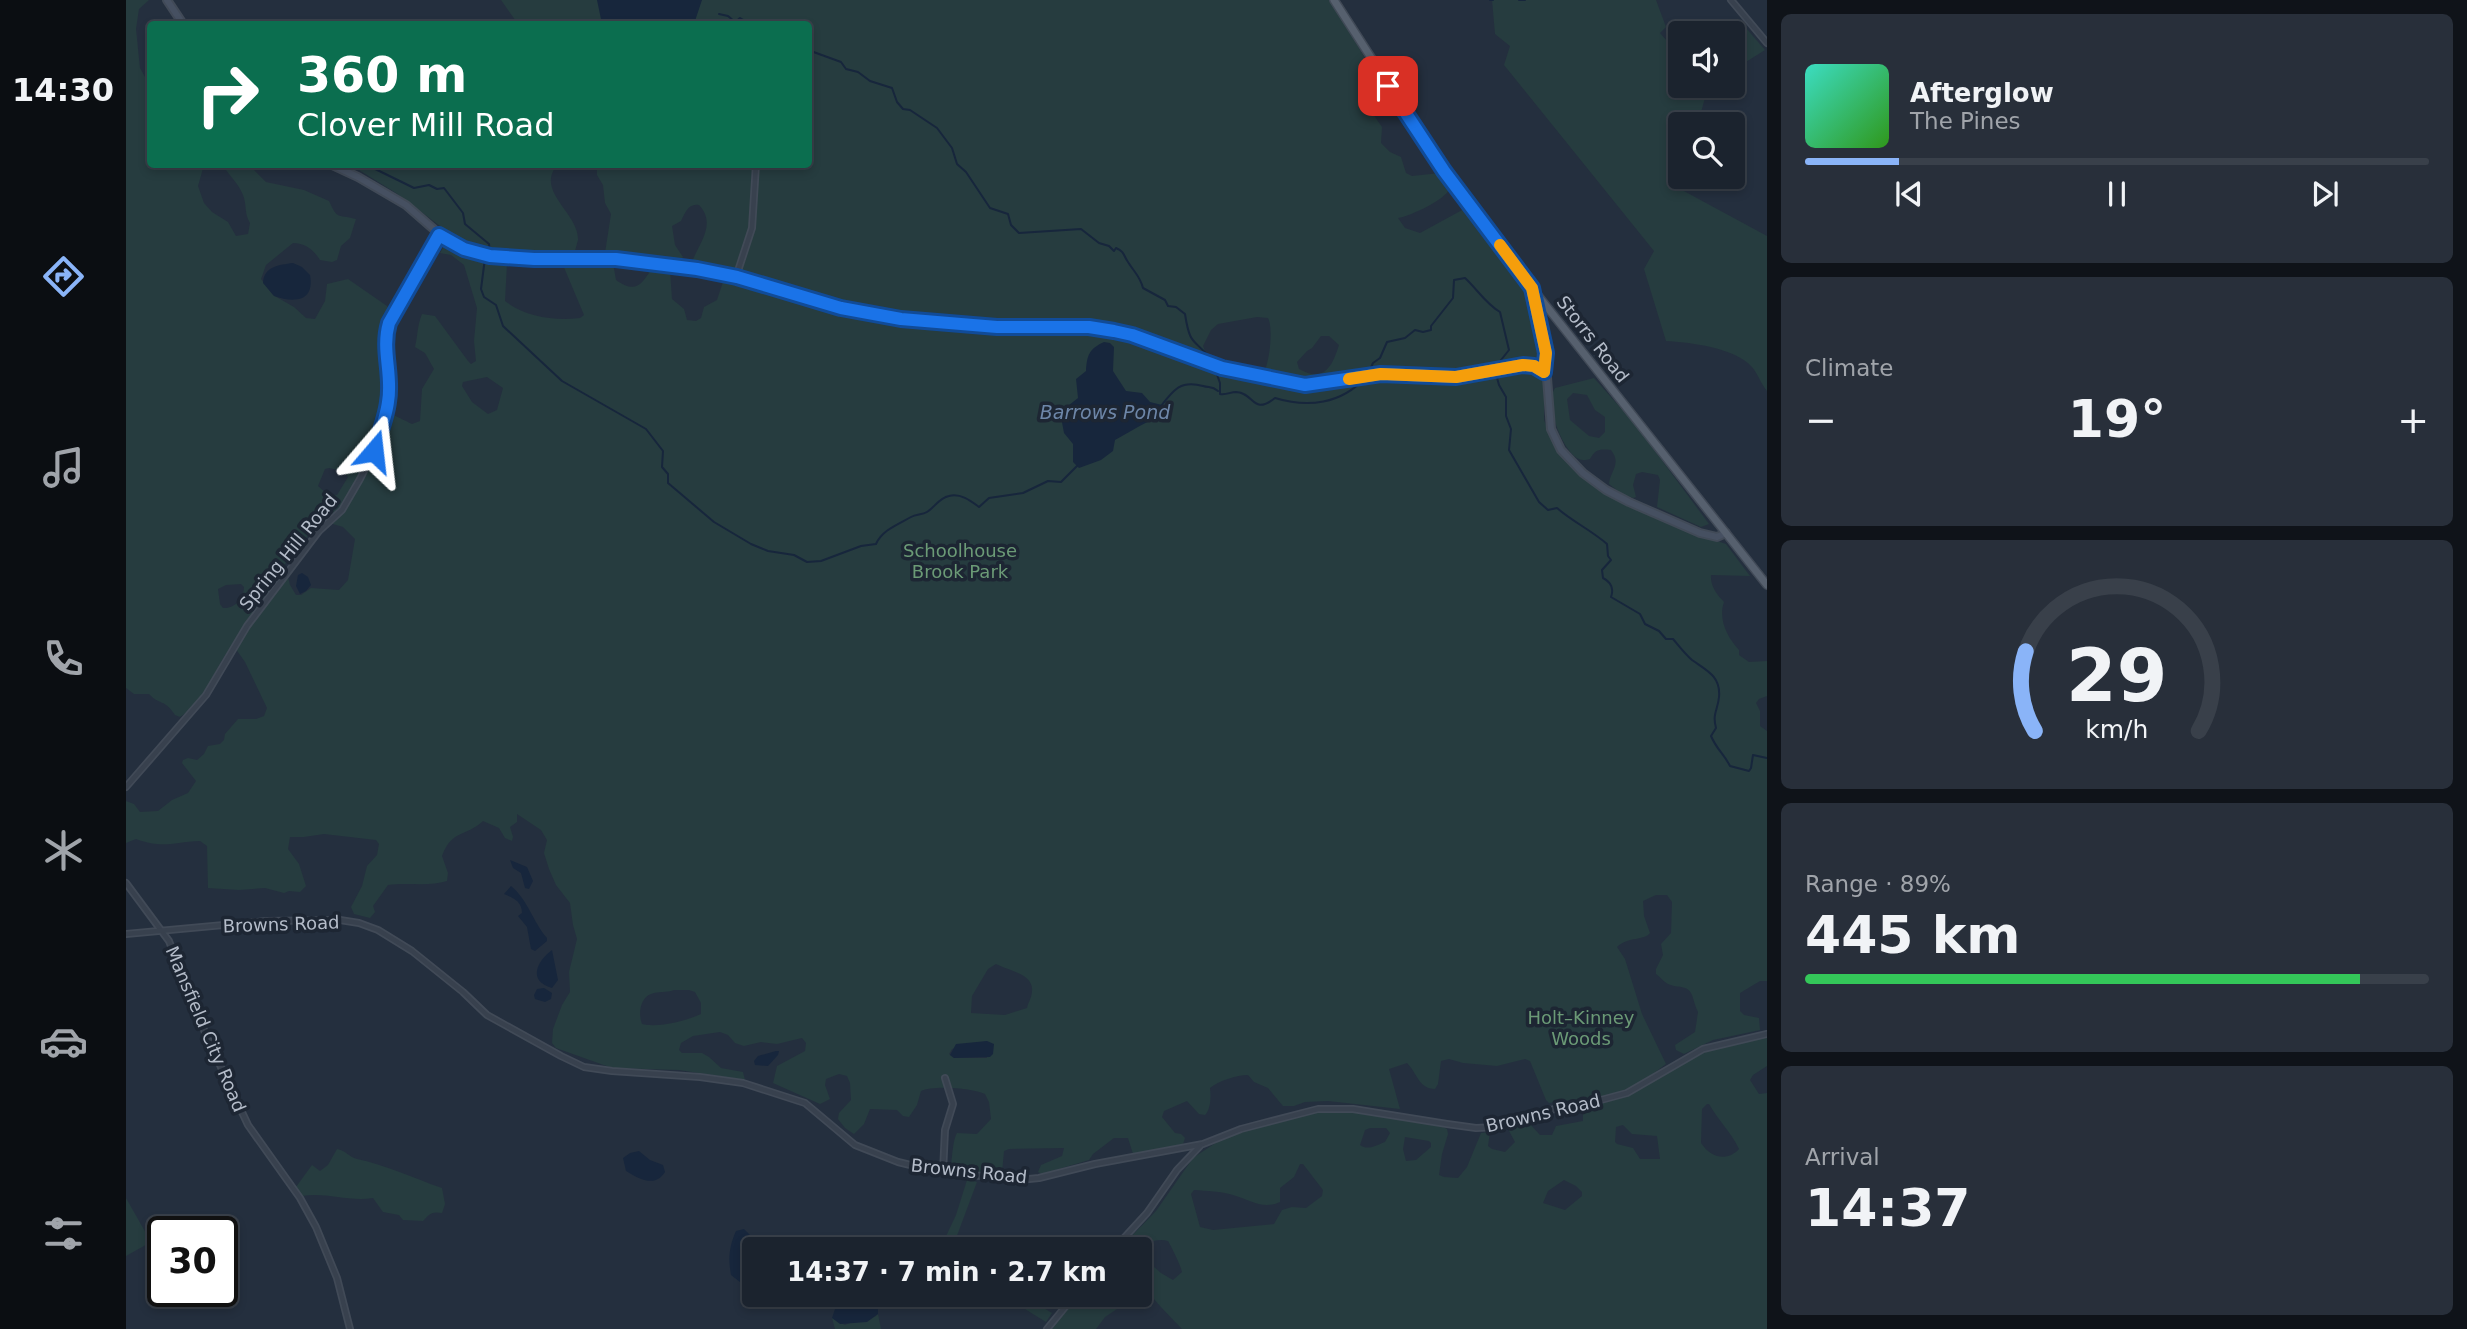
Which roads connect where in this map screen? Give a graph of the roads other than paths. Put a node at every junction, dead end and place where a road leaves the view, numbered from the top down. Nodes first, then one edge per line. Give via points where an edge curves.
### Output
1 (167, 0) edge
2 (1334, 0) edge
3 (1731, 0) edge
4 (181, 21) edge
5 (1767, 43) edge
6 (339, 168) edge
7 (756, 168) edge
8 (439, 235) junction
9 (737, 277) junction
10 (1532, 288) junction
11 (1544, 372) junction
12 (1726, 533) junction
13 (1767, 585) edge
14 (126, 787) edge
15 (126, 883) edge
16 (162, 930) junction
17 (126, 934) edge
18 (1767, 1034) edge
19 (945, 1078) dead end
20 (1203, 1144) junction
21 (943, 1172) junction
22 (1125, 1237) edge
23 (1065, 1307) edge
24 (350, 1329) edge
25 (1047, 1329) edge

1 - 4 street
2 - 10 main road, Storrs Road via 1444,171
3 - 5 street
6 - 8 street via 406,205
7 - 9 street via 753,219
8 - 9 street via 490,256 616,259
8 - 14 street, Spring Hill Road via 389,323 385,349 389,401 360,479 342,510 319,531 247,626 206,695
9 - 11 street via 841,308 901,319 1114,331 1222,368 1305,385 1368,376 1456,377 1530,365
10 - 11 street via 1546,353
10 - 12 main road, Storrs Road
11 - 12 street via 1551,429 1561,450 1583,473 1629,502 1700,533 1717,537
12 - 13 main road, Storrs Road
15 - 16 street, Mansfield City Road
16 - 17 street, Browns Road
16 - 21 street, Browns Road via 267,921 359,923 412,951 487,1015 584,1067 721,1079 781,1094 805,1103 863,1148 909,1166
16 - 24 street, Mansfield City Road via 236,1104 316,1227 337,1278
18 - 20 street, Browns Road via 1703,1049 1627,1093 1550,1110 1504,1126 1476,1128 1353,1109 1318,1109
19 - 21 street via 953,1104 945,1130
20 - 21 street, Browns Road via 1030,1180
20 - 22 street
23 - 25 street

